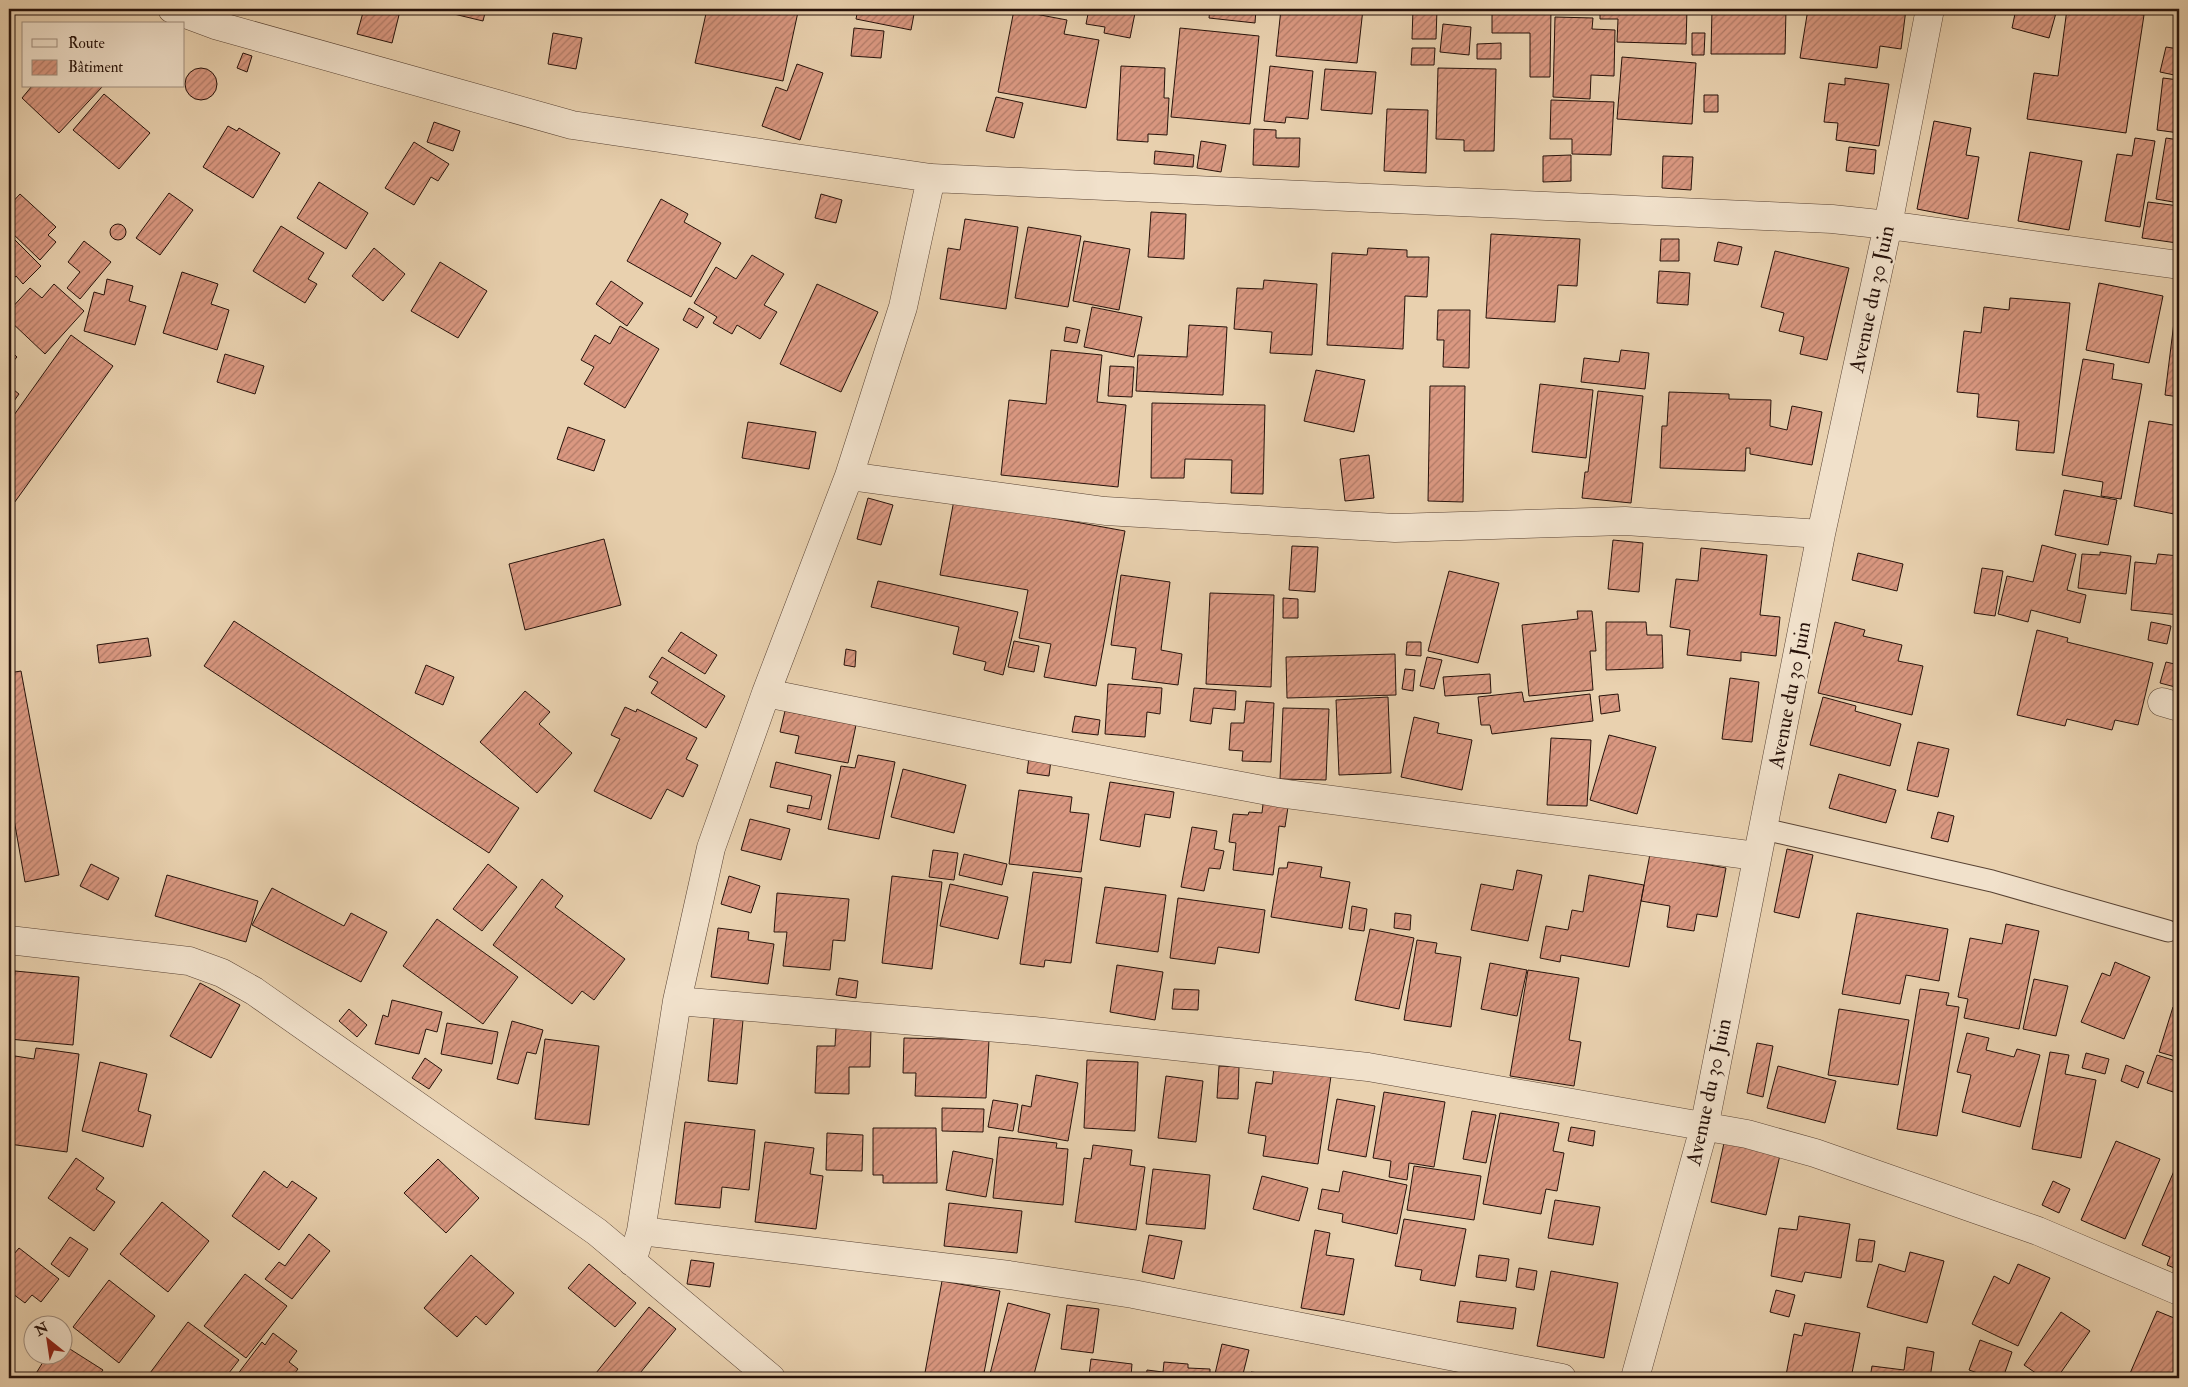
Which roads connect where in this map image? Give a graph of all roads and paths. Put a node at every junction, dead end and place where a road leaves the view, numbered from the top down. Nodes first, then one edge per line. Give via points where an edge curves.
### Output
1 (172, 9) edge
2 (1930, 9) edge
3 (931, 178) junction
4 (1888, 225) junction
5 (2179, 265) edge
6 (849, 476) junction
7 (1821, 534) junction
8 (766, 693) junction
9 (1764, 829) junction
10 (1756, 856) junction
11 (2168, 930) dead end
12 (9, 940) edge
13 (677, 1001) junction
14 (1704, 1128) junction
15 (641, 1231) junction
16 (632, 1262) junction
17 (2179, 1291) edge
18 (771, 1378) edge
19 (1562, 1378) edge
20 (1635, 1378) edge

1 - 3 street via 214,25 572,125
2 - 4 street, Avenue du 30 Juin
3 - 4 street via 1770,215
3 - 6 street via 903,307
4 - 5 street
4 - 7 street, Avenue du 30 Juin
6 - 7 street via 1116,512 1395,528 1626,521
6 - 8 street
7 - 9 street, Avenue du 30 Juin
8 - 10 street via 1279,793
8 - 13 street via 711,848
9 - 10 street, Avenue du 30 Juin
9 - 11 lane via 1992,881
10 - 14 street, Avenue du 30 Juin
12 - 16 street via 189,961 222,973 301,1022 596,1232
13 - 14 street via 1034,1031 1368,1067
13 - 15 street
14 - 17 street via 1747,1134 1816,1154 2038,1231
14 - 20 street, Avenue du 30 Juin
15 - 16 street
15 - 19 street via 1009,1275 1133,1294
16 - 18 street

